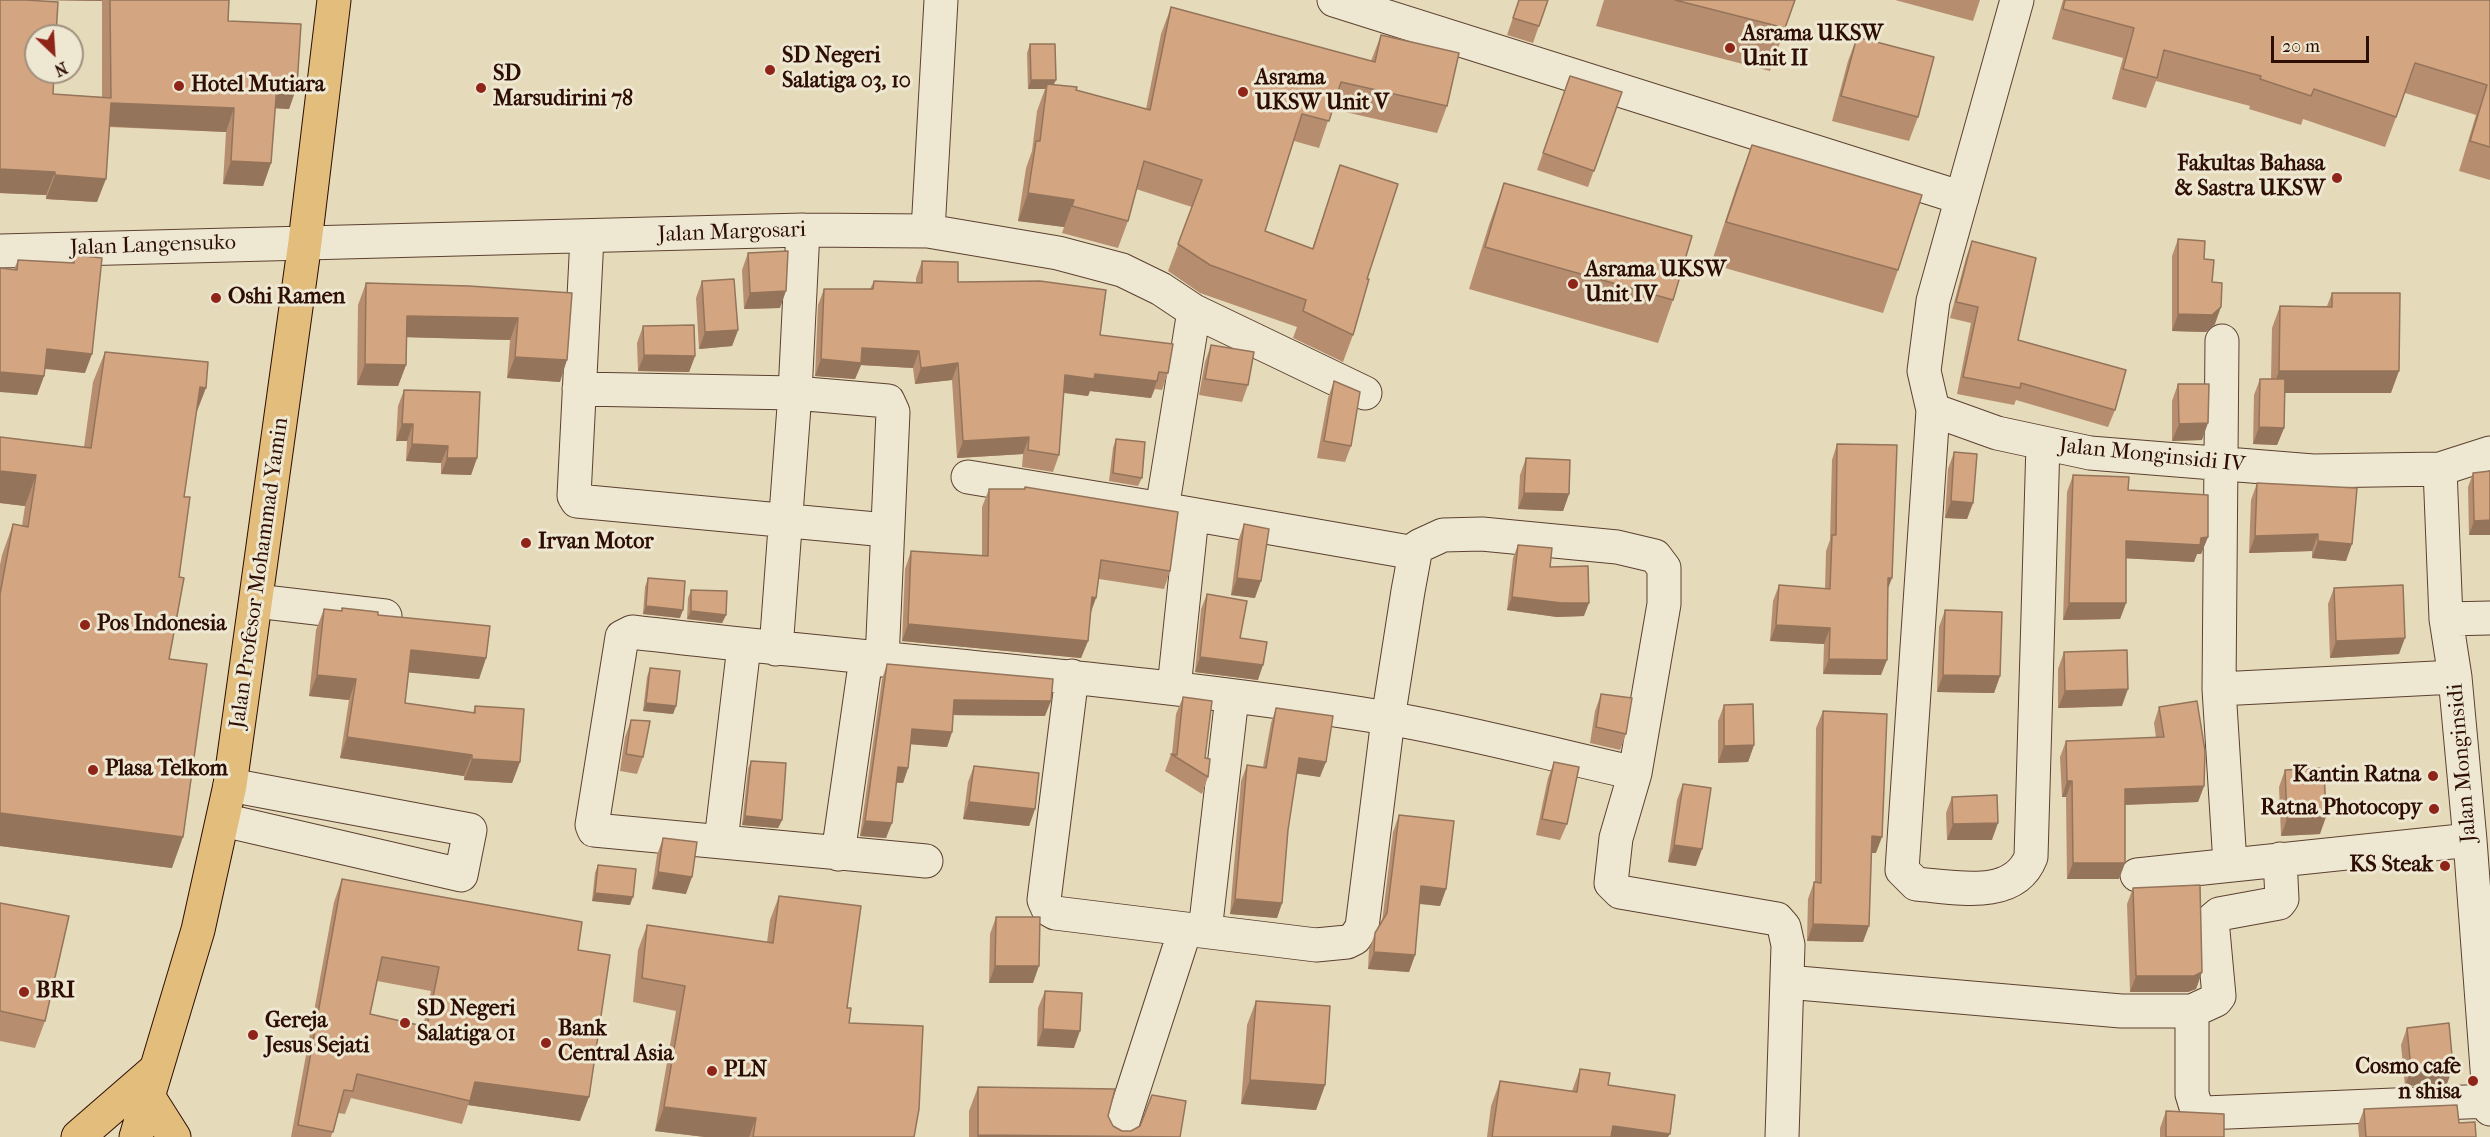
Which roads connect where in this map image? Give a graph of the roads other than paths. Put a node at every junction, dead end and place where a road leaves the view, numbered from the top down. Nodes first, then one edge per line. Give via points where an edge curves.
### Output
1 (334, 0) edge
2 (941, 0) edge
3 (1334, 0) edge
4 (2018, 0) edge
5 (1962, 198) junction
6 (803, 230) junction
7 (928, 231) junction
8 (587, 237) junction
9 (305, 242) junction
10 (0, 251) edge
11 (1194, 311) junction
12 (2222, 341) dead end
13 (579, 389) junction
14 (795, 393) junction
15 (1365, 393) dead end
16 (1932, 410) junction
17 (2043, 443) junction
18 (2490, 453) edge
19 (2220, 465) junction
20 (2440, 469) junction
21 (968, 477) dead end
22 (1177, 513) junction
23 (786, 523) junction
24 (886, 530) junction
25 (1414, 553) junction
26 (256, 601) junction
27 (2490, 618) edge
28 (2446, 619) junction
29 (418, 620) edge
30 (744, 646) junction
31 (776, 650) junction
32 (874, 659) junction
33 (1072, 676) junction
34 (2455, 677) junction
35 (1173, 688) junction
36 (2219, 689) junction
37 (1232, 697) junction
38 (1388, 718) junction
39 (1635, 773) junction
40 (230, 785) junction
41 (223, 820) junction
42 (2470, 840) junction
43 (721, 841) junction
44 (838, 854) junction
45 (2280, 859) junction
46 (926, 861) dead end
47 (2230, 864) junction
48 (2137, 875) dead end
49 (2482, 901) edge
50 (1195, 930) junction
51 (1787, 982) junction
52 (2192, 1011) junction
53 (151, 1084) junction
54 (2489, 1101) edge
55 (2490, 1109) edge
56 (78, 1137) edge
57 (136, 1137) edge
58 (174, 1137) edge
59 (1118, 1137) edge
60 (1782, 1137) edge

1 - 9 main road, Jalan Profesor Mohammad Yamin
2 - 7 street
3 - 5 street
4 - 5 street
5 - 16 street via 1933,301 1925,354 1924,371
6 - 7 street, Jalan Margosari
6 - 8 street, Jalan Margosari
6 - 14 street
7 - 11 street, Jalan Margosari via 1058,252 1122,270
8 - 9 street, Jalan Margosari
8 - 13 street
9 - 10 street, Jalan Langensuko
9 - 26 main road, Jalan Profesor Mohammad Yamin
11 - 15 street, Jalan Margosari
11 - 22 street
12 - 19 street
13 - 14 street
13 - 23 street via 573,496 577,501
14 - 23 street
14 - 24 street via 884,399 891,404
16 - 17 street, Jalan Monginsidi IV via 1997,433
16 - 17 street via 1902,870 1916,884 2003,885 2016,880 2031,857
17 - 19 street, Jalan Monginsidi IV via 2090,453
18 - 20 street
19 - 20 street, Jalan Monginsidi IV via 2313,471
19 - 36 street
20 - 28 street, Jalan Monginsidi
21 - 22 street
22 - 25 street
22 - 35 street
23 - 24 street
23 - 31 street
24 - 32 street
25 - 38 street
25 - 39 street via 1429,540 1455,534 1617,547 1655,556 1664,568 1665,604
26 - 29 street
26 - 40 main road, Jalan Profesor Mohammad Yamin
27 - 28 street
28 - 34 street, Jalan Monginsidi
30 - 31 street
30 - 43 street
30 - 43 street via 632,633 622,637 592,825 596,831
31 - 32 street
32 - 33 street
32 - 44 street
33 - 35 street
33 - 50 street via 1045,905 1055,914
34 - 36 street
34 - 42 street, Jalan Monginsidi
35 - 37 street
36 - 47 street
37 - 38 street
37 - 50 street
38 - 39 street
38 - 50 street via 1362,927 1355,938 1339,944 1316,945
39 - 51 street via 1616,838 1610,876 1613,888 1777,919 1787,935
40 - 41 main road, Jalan Profesor Mohammad Yamin
40 - 41 street via 470,830 461,875
41 - 53 main road, Jalan Profesor Mohammad Yamin via 198,930
42 - 45 street
42 - 49 street, Jalan Monginsidi
43 - 44 street
44 - 46 street
45 - 47 street
45 - 52 street via 2279,903 2219,915 2212,920 2219,996
47 - 48 street
49 - 54 street, Jalan Monginsidi
50 - 59 street
51 - 52 street via 2121,1011
51 - 60 street
52 - 54 street via 2192,1094 2196,1107 2205,1113
53 - 56 main road
53 - 57 main road, Jalan Profesor Mohammad Yamin
53 - 58 main road
54 - 55 street, Jalan Monginsidi

